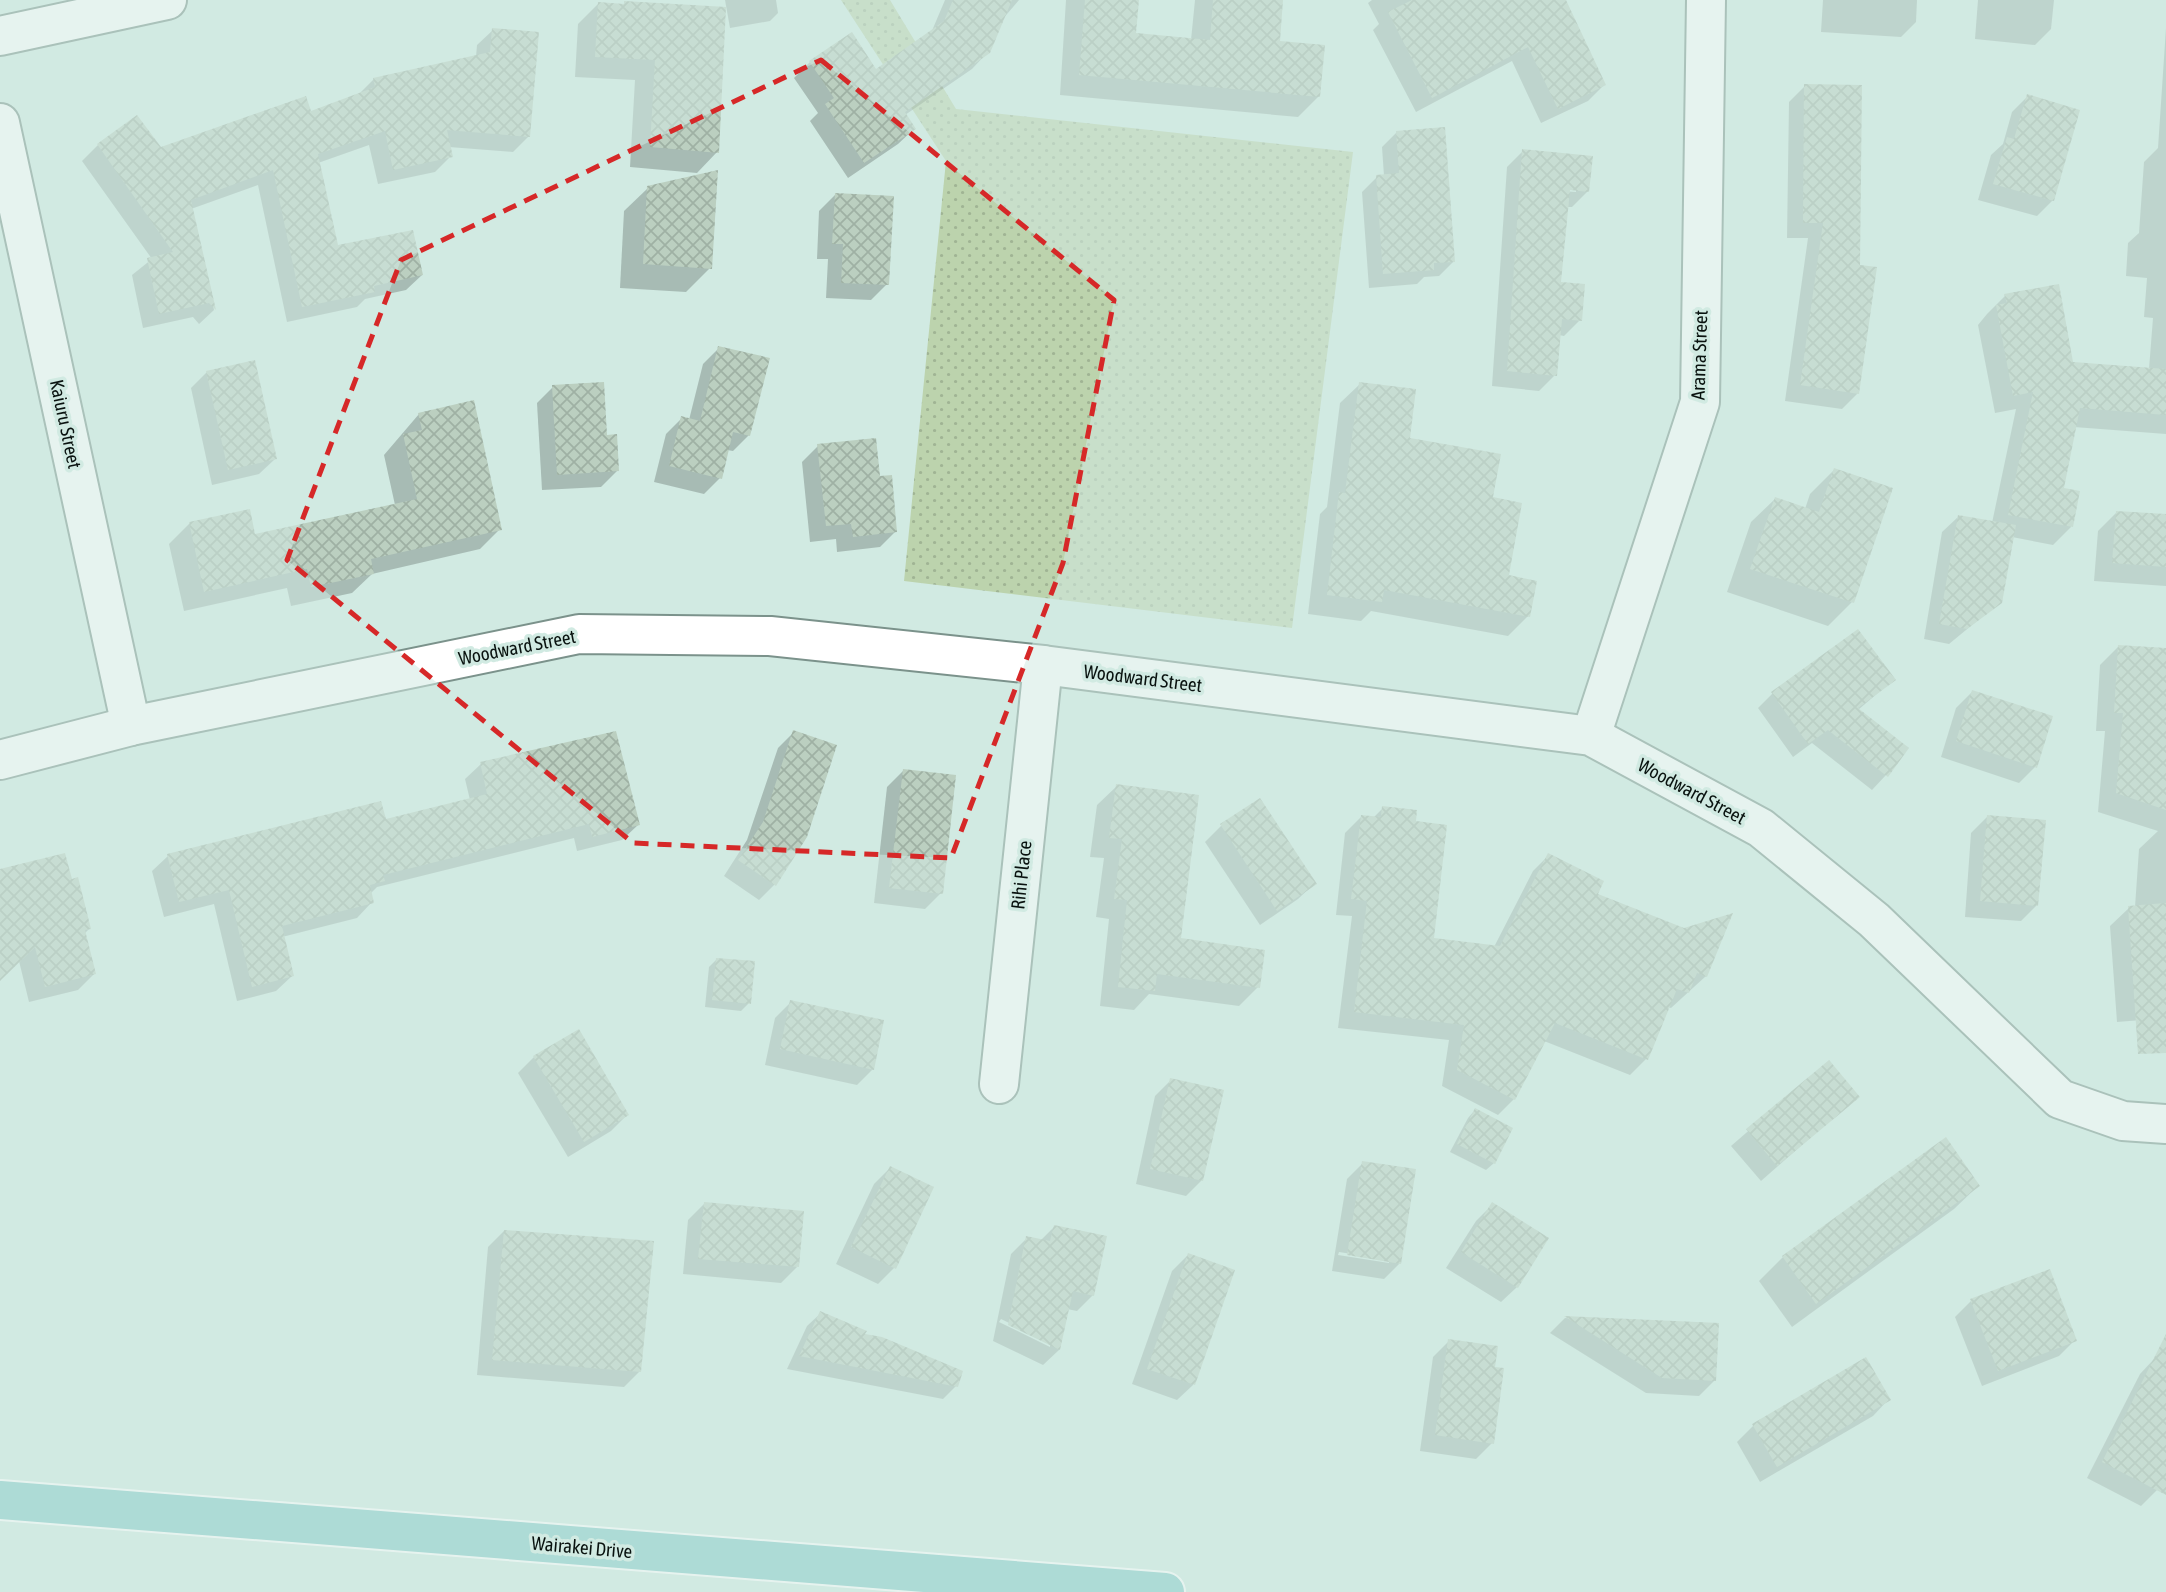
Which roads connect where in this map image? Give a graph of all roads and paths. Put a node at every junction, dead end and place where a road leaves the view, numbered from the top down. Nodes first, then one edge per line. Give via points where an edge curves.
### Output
1 (167, 0) edge
2 (1706, 0) edge
3 (0, 36) edge
4 (0, 123) edge
5 (1043, 665) junction
6 (131, 726) junction
7 (1591, 736) junction
8 (0, 760) edge
9 (999, 1084) dead end
10 (2166, 1124) edge
11 (0, 1500) edge
12 (1165, 1592) edge

1 - 3 street
2 - 7 street, Arama Street via 1700,401
4 - 6 street, Kaiuru Street
5 - 6 street, Woodward Street via 770,636 579,634
5 - 7 street, Woodward Street
5 - 9 street, Rihi Place
6 - 8 street, Woodward Street
7 - 10 street, Woodward Street via 1761,828 1874,920 2060,1099 2123,1121
11 - 12 main road, Wairakei Drive

